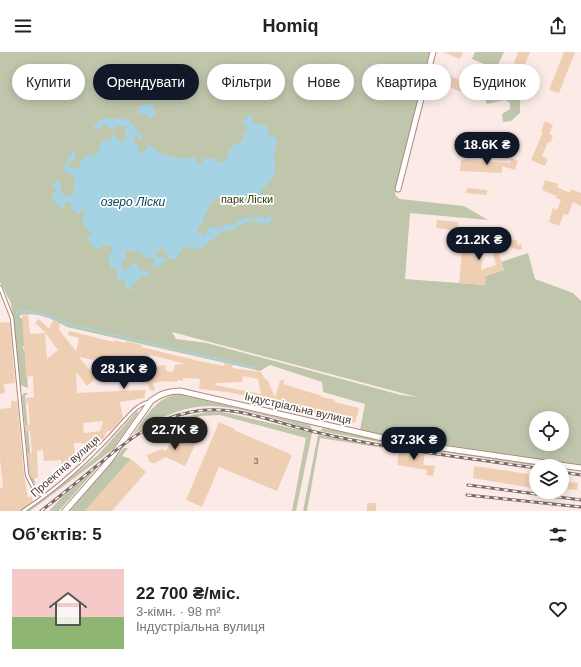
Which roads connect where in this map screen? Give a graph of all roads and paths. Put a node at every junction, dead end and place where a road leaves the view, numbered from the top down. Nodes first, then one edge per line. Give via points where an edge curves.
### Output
1 (433, 52) edge
2 (398, 189) dead end
3 (0, 287) edge
4 (151, 402) junction
5 (581, 468) edge
6 (43, 496) junction
7 (23, 511) edge
8 (65, 511) edge

1 - 2 street
3 - 6 lane via 12,318 27,475 35,491
4 - 5 street, Індустріальна вулиця via 168,391 180,391 400,442
4 - 6 lane, Проектна вулиця via 145,402 137,407 96,453
4 - 8 street, Індустріальна вулиця via 113,456
6 - 7 lane, Проектна вулиця

